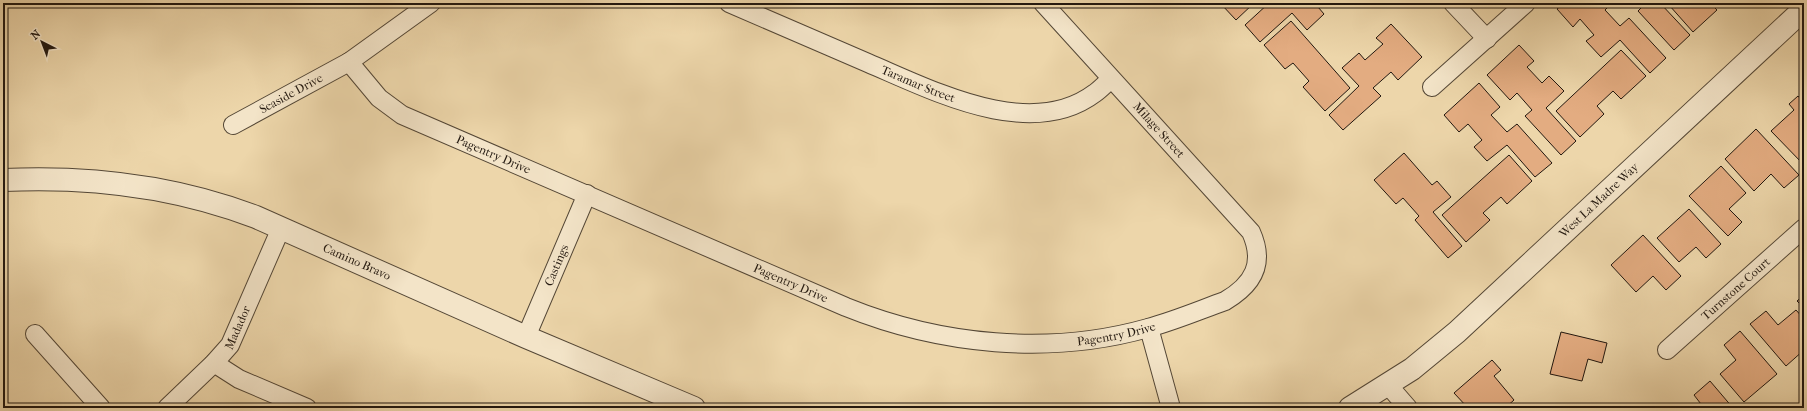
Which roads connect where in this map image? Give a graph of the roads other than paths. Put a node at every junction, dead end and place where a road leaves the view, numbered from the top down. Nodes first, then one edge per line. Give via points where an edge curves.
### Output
1 (431, 3) edge
2 (729, 3) edge
3 (1043, 3) edge
4 (1453, 3) edge
5 (1526, 3) edge
6 (1804, 9) edge
7 (1487, 39) junction
8 (349, 62) junction
9 (1111, 79) junction
10 (1432, 87) dead end
11 (233, 125) dead end
12 (3, 180) edge
13 (587, 194) junction
14 (281, 228) junction
15 (1804, 228) edge
16 (1257, 265) joint
17 (1149, 328) junction
18 (35, 334) dead end
19 (526, 337) junction
20 (1667, 350) dead end
21 (214, 363) junction
22 (1388, 385) junction
23 (101, 408) edge
24 (167, 408) edge
25 (307, 408) edge
26 (694, 408) edge
27 (1171, 408) edge
28 (1350, 408) edge
29 (1408, 408) edge

1 - 8 street, Seaside Drive
2 - 9 street, Taramar Street via 954,100 982,107 1034,113 1052,110 1082,101
3 - 9 street, Milage Street
4 - 7 street
5 - 7 street
6 - 22 street, West La Madre Way via 1480,312 1435,352
7 - 10 street
8 - 11 street, Seaside Drive
8 - 13 street, Pagentry Drive via 379,98 402,115
9 - 16 street, Milage Street via 1251,232 1258,254
12 - 14 street, Camino Bravo via 63,180 143,186 217,203
13 - 17 street, Pagentry Drive via 851,309 900,326 988,342 1033,343 1089,339
13 - 19 street, Castings
14 - 19 street, Camino Bravo
14 - 21 street, Madador via 235,336
15 - 20 street, Turnstone Court
16 - 17 street, Pagentry Drive via 1252,276 1236,294 1225,301
17 - 27 street
18 - 23 street
19 - 26 street, Camino Bravo
21 - 24 street, Madador
21 - 25 street via 239,379
22 - 28 street
22 - 29 street

